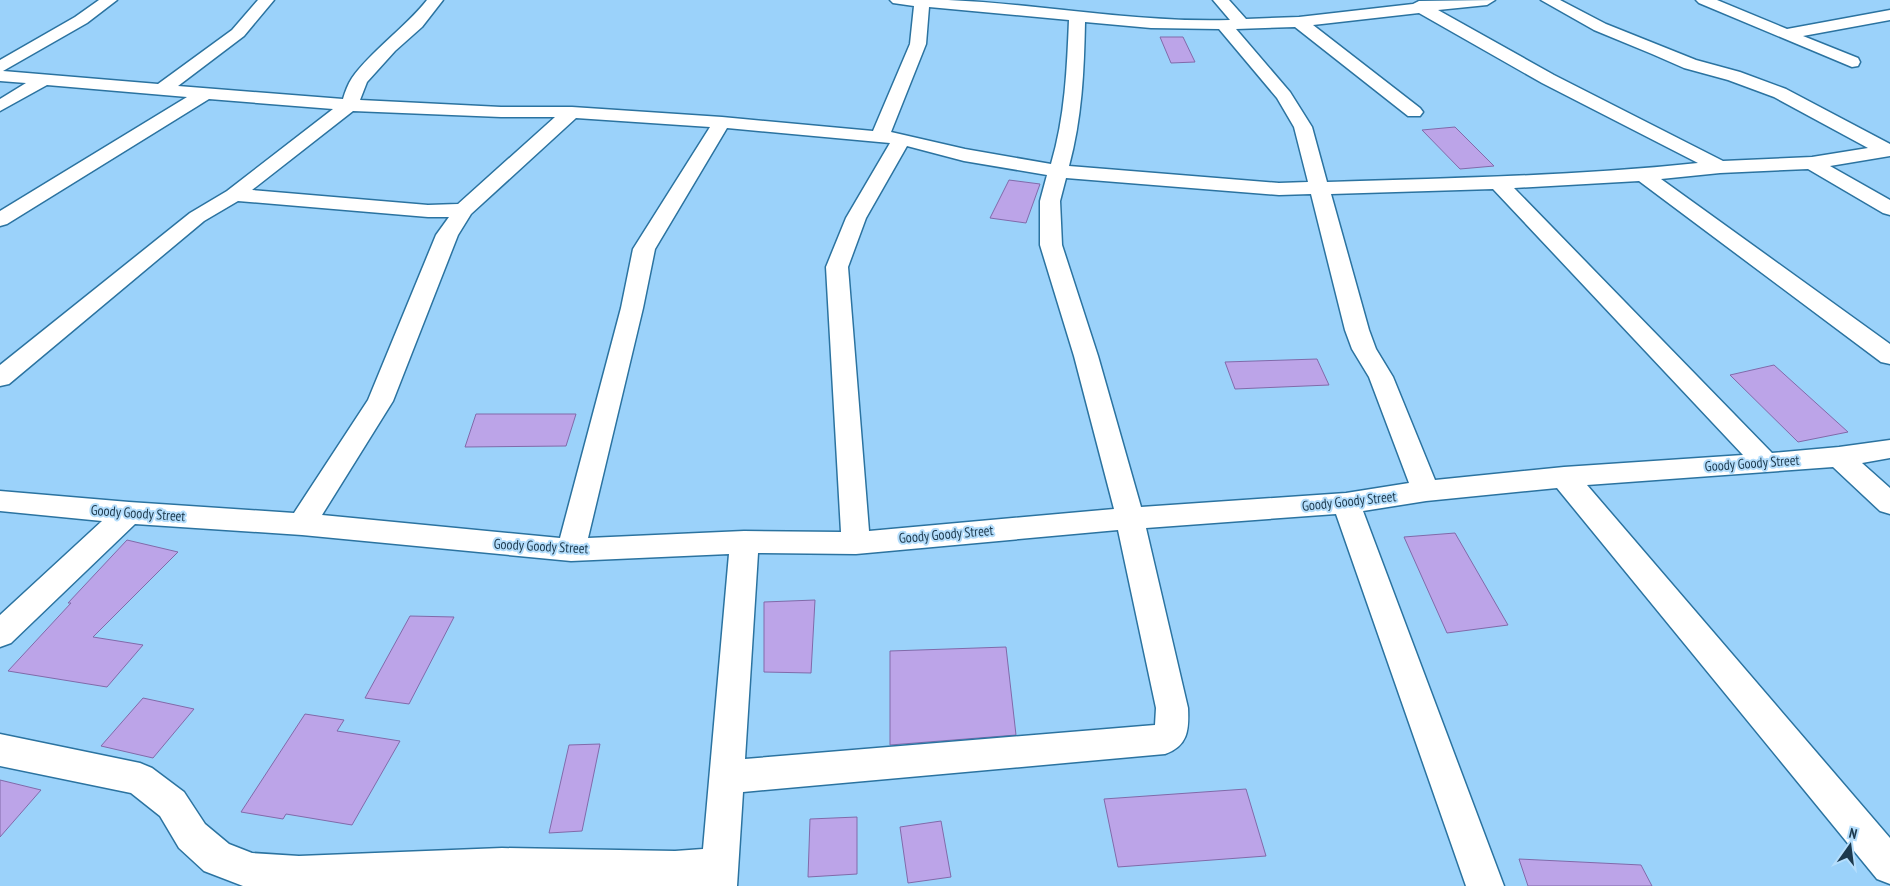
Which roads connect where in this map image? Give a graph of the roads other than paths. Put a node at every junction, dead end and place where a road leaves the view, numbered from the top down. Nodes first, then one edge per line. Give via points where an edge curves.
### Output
1 (108, 0) edge
2 (266, 0) edge
3 (435, 0) edge
4 (898, 0) edge
5 (1221, 0) edge
6 (1487, 0) edge
7 (1549, 0) edge
8 (1704, 0) edge
9 (923, 2) edge
10 (1416, 4) edge
11 (1083, 11) edge
12 (1890, 15) edge
13 (1299, 22) junction
14 (1233, 24) junction
15 (1786, 34) junction
16 (1852, 62) dead end
17 (0, 67) edge
18 (0, 76) edge
19 (45, 79) junction
20 (162, 90) junction
21 (204, 94) junction
22 (349, 105) junction
23 (0, 106) edge
24 (572, 112) junction
25 (1414, 112) dead end
26 (722, 122) junction
27 (891, 138) junction
28 (1888, 150) edge
29 (1812, 163) junction
30 (1720, 167) junction
31 (1057, 171) junction
32 (1643, 175) junction
33 (1498, 183) junction
34 (1319, 186) junction
35 (234, 195) junction
36 (1890, 209) edge
37 (463, 210) junction
38 (0, 220) edge
39 (1890, 356) edge
40 (0, 378) edge
41 (1890, 448) edge
42 (1839, 457) junction
43 (1766, 463) junction
44 (1564, 477) junction
45 (1426, 491) junction
46 (0, 501) edge
47 (1346, 503) junction
48 (1890, 504) edge
49 (129, 513) junction
50 (1130, 518) junction
51 (302, 524) junction
52 (744, 542) junction
53 (856, 542) junction
54 (571, 550) junction
55 (0, 634) edge
56 (0, 750) edge
57 (726, 777) junction
58 (1890, 866) edge
59 (719, 876) edge
60 (1485, 886) edge

1 - 17 street via 81,20
2 - 20 street via 238,33
3 - 22 street via 416,24 359,80
4 - 9 street
5 - 14 street
6 - 10 street
7 - 28 street via 1600,27 1690,64 1780,93
8 - 15 street
9 - 11 street
9 - 27 street via 918,44
10 - 13 street
10 - 30 street via 1548,79
11 - 14 street via 1151,23
11 - 31 street via 1076,88 1067,140
12 - 15 street
13 - 14 street
13 - 25 street
14 - 34 street via 1303,127
15 - 16 street
18 - 19 street
19 - 20 street
19 - 23 street
20 - 21 street
21 - 22 street
21 - 38 street
22 - 24 street
22 - 35 street
24 - 26 street
24 - 37 street
26 - 27 street
26 - 54 street via 644,249
27 - 31 street
27 - 53 street via 837,267
28 - 29 street
29 - 30 street
29 - 36 street
30 - 32 street
31 - 34 street via 1279,189
31 - 50 street via 1050,201 1051,246 1086,356
32 - 33 street
32 - 39 street
33 - 34 street
33 - 43 street
34 - 45 street via 1357,330 1381,377
35 - 37 street via 428,211
35 - 40 street via 197,217
37 - 51 street via 447,235 380,401
41 - 42 street, Goody Goody Street
42 - 43 street, Goody Goody Street
42 - 48 street
43 - 44 street, Goody Goody Street
44 - 45 street, Goody Goody Street
44 - 58 street
45 - 47 street, Goody Goody Street
46 - 49 street, Goody Goody Street
47 - 50 street, Goody Goody Street
47 - 60 street
49 - 51 street, Goody Goody Street
49 - 55 street
50 - 53 street, Goody Goody Street
50 - 57 street via 1172,708 1172,729 1165,739
51 - 54 street, Goody Goody Street
52 - 53 street, Goody Goody Street
52 - 54 street, Goody Goody Street
52 - 57 street
56 - 59 street via 140,779 172,804 192,836 217,858 252,871 299,876 502,866 675,869
57 - 59 street

